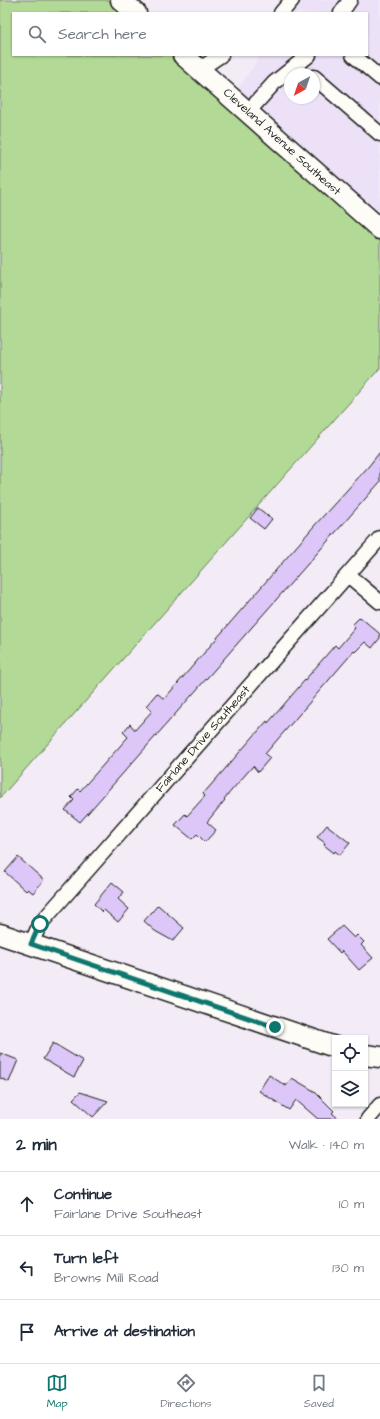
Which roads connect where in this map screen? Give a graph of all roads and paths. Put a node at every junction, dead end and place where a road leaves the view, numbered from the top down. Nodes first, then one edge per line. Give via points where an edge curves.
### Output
1 (121, 0) edge
2 (292, 0) edge
3 (350, 0) edge
4 (135, 12) edge
5 (282, 12) edge
6 (342, 12) edge
7 (184, 56) edge
8 (220, 56) edge
9 (354, 56) edge
10 (304, 60) edge
11 (200, 69) junction
12 (380, 78) edge
13 (320, 82) edge
14 (248, 112) junction
15 (380, 134) edge
16 (380, 229) edge
17 (380, 538) edge
18 (348, 575) junction
19 (380, 602) edge
20 (0, 934) edge
21 (31, 944) junction
22 (332, 1046) edge
23 (368, 1055) edge
24 (380, 1057) edge
25 (380, 1105) edge
26 (368, 1119) edge

1 - 4 street
2 - 5 street
3 - 6 street
7 - 11 street, Cleveland Avenue Southeast
8 - 11 street
9 - 12 street
10 - 14 street via 274,83
11 - 14 street, Cleveland Avenue Southeast
13 - 15 street
14 - 16 street, Cleveland Avenue Southeast
17 - 18 street, Fairlane Drive Southeast
18 - 19 street
18 - 21 street, Fairlane Drive Southeast via 40,924
20 - 21 street
21 - 22 street
23 - 24 street
25 - 26 street

